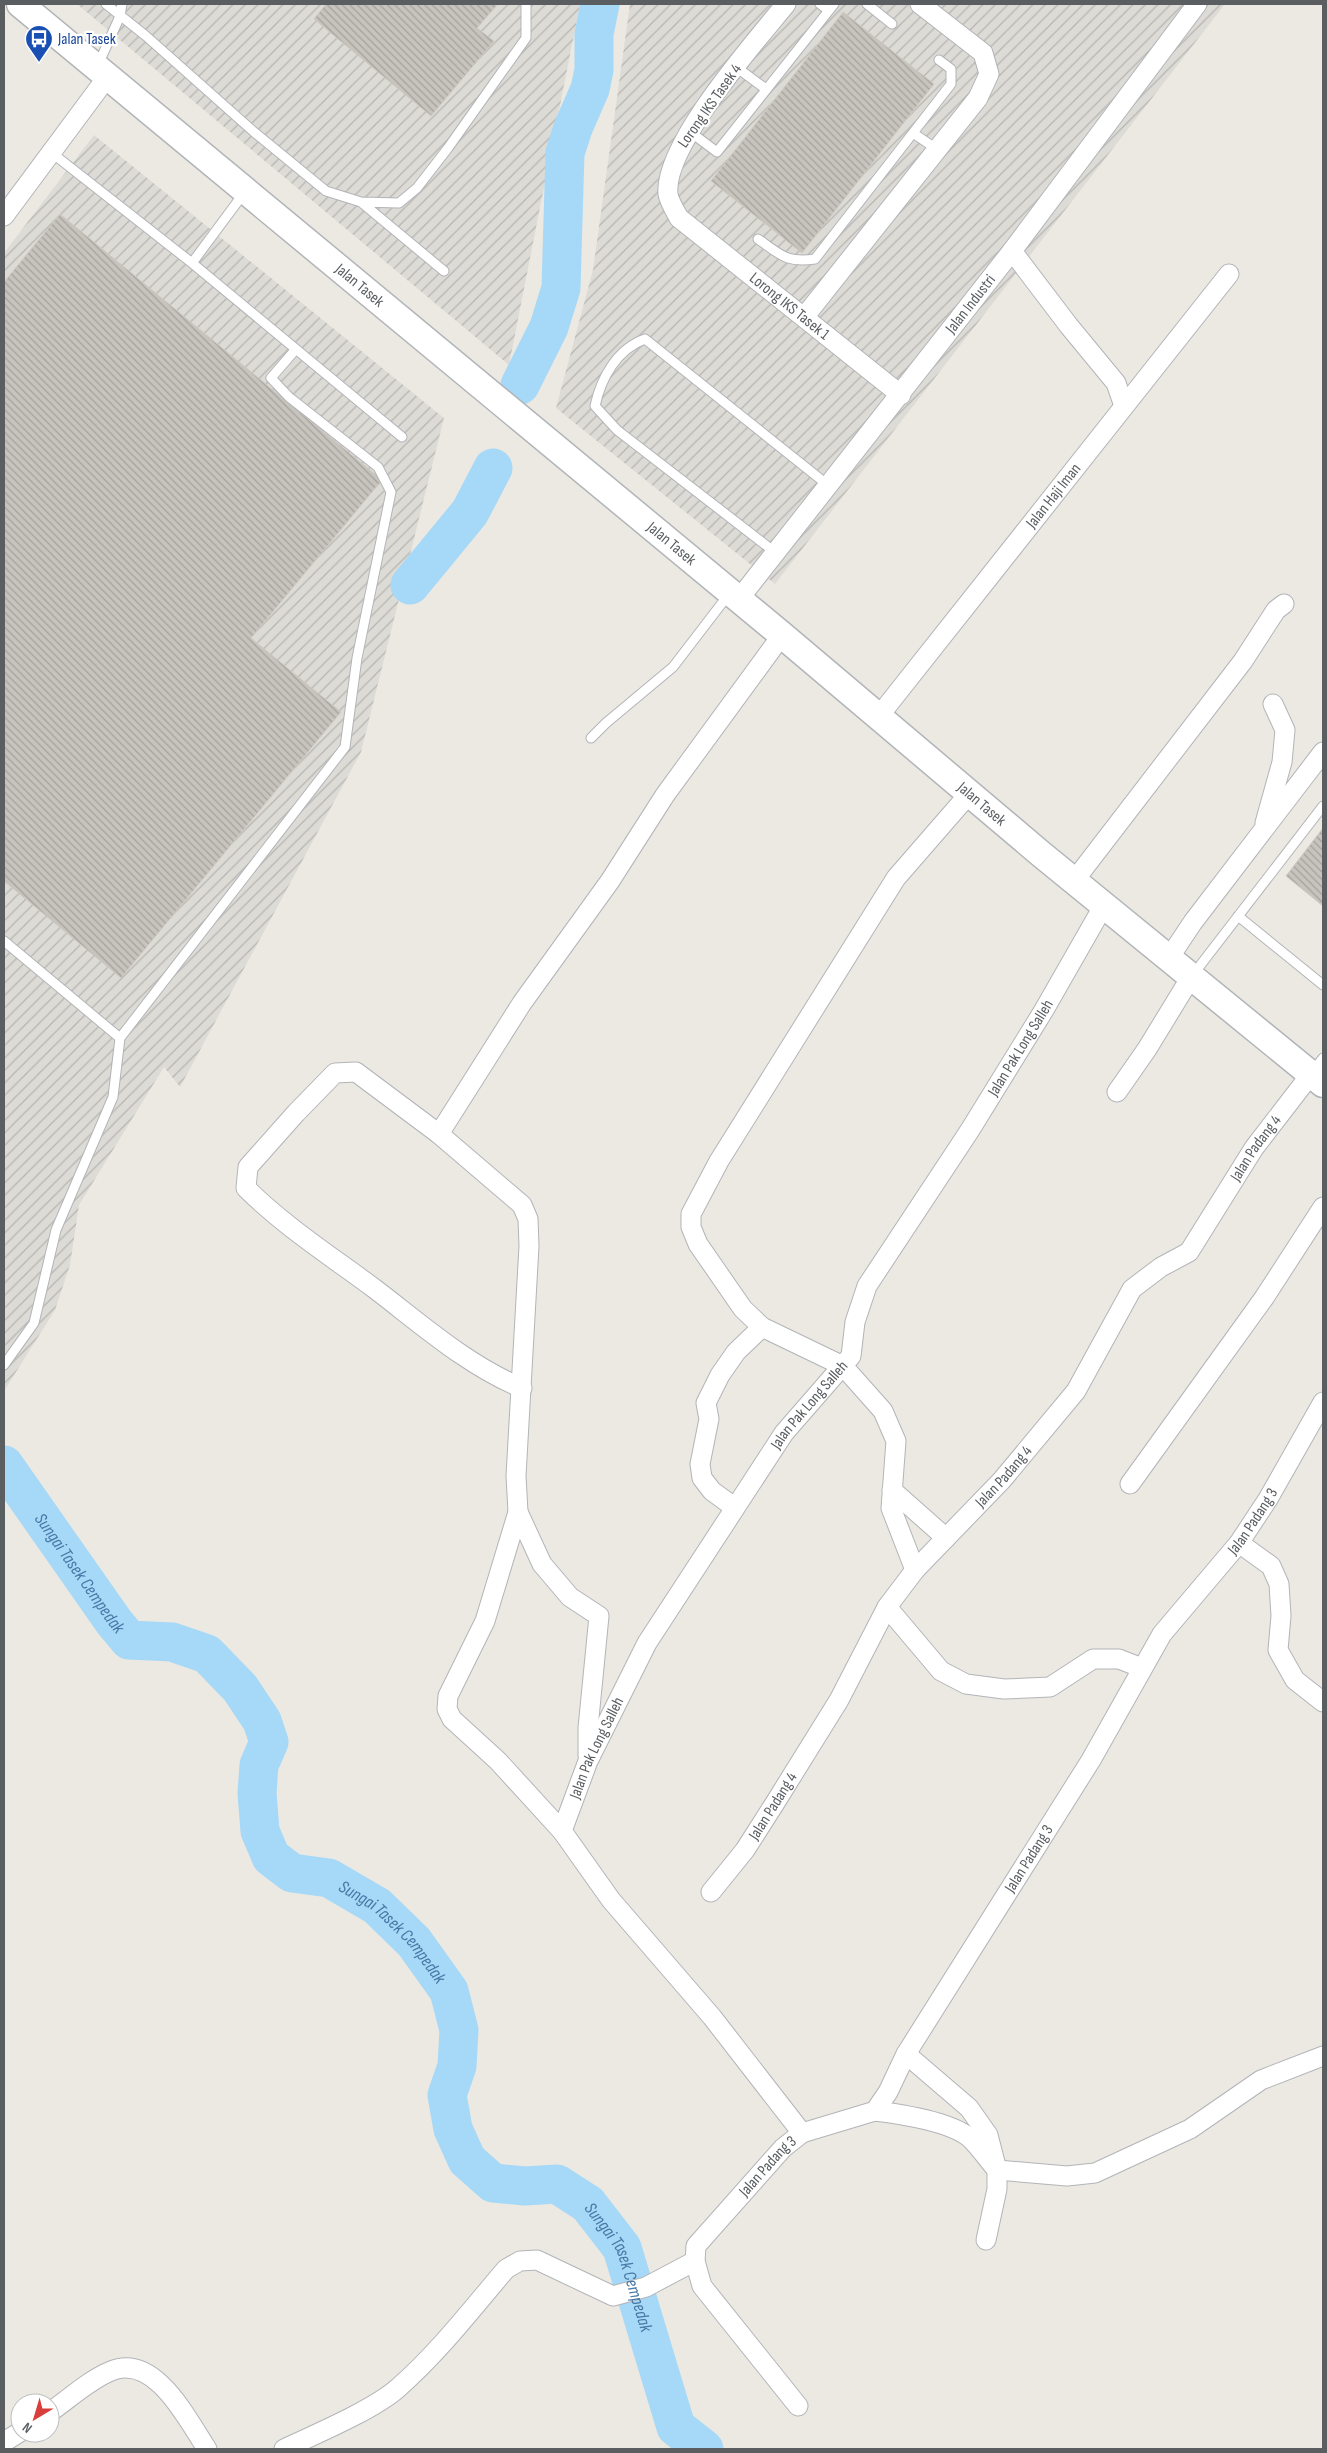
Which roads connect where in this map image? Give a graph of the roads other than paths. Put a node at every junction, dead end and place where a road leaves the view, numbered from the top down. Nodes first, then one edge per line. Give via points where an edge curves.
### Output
1 (20, 4) edge
2 (106, 4) edge
3 (122, 4) edge
4 (526, 4) edge
5 (786, 4) edge
6 (820, 4) edge
7 (867, 4) edge
8 (920, 4) edge
9 (1197, 4) edge
10 (831, 7) edge
11 (120, 16) junction
12 (892, 24) dead end
13 (939, 60) dead end
14 (736, 67) junction
15 (102, 72) junction
16 (766, 90) junction
17 (689, 131) junction
18 (913, 133) junction
19 (939, 150) junction
20 (52, 153) junction
21 (246, 190) junction
22 (361, 202) junction
23 (4, 216) edge
24 (679, 218) joint
25 (758, 239) dead end
26 (1012, 251) junction
27 (192, 263) junction
28 (444, 271) dead end
29 (1229, 274) dead end
30 (805, 316) junction
31 (296, 349) junction
32 (901, 395) junction
33 (1124, 406) junction
34 (402, 437) dead end
35 (829, 486) junction
36 (776, 553) junction
37 (735, 595) junction
38 (1284, 604) dead end
39 (782, 635) junction
40 (1273, 704) dead end
41 (879, 716) junction
42 (591, 738) dead end
43 (1323, 752) edge
44 (969, 794) junction
45 (1323, 806) edge
46 (1262, 834) junction
47 (1074, 880) junction
48 (1104, 905) junction
49 (1238, 916) junction
50 (4, 941) edge
51 (1169, 958) junction
52 (1191, 976) junction
53 (1323, 986) edge
54 (120, 1038) junction
55 (1319, 1072) edge
56 (1117, 1092) dead end
57 (440, 1134) junction
58 (1323, 1207) edge
59 (762, 1327) junction
60 (4, 1365) edge
61 (843, 1366) junction
62 (522, 1388) junction
63 (1323, 1402) edge
64 (1130, 1484) dead end
65 (892, 1490) junction
66 (734, 1507) junction
67 (518, 1512) junction
68 (946, 1538) junction
69 (1239, 1543) junction
70 (915, 1570) junction
71 (887, 1607) junction
72 (1142, 1668) junction
73 (1323, 1702) edge
74 (588, 1761) junction
75 (562, 1831) junction
76 (711, 1892) dead end
77 (906, 2054) junction
78 (1323, 2056) edge
79 (875, 2111) junction
80 (802, 2132) junction
81 (997, 2170) junction
82 (986, 2240) dead end
83 (695, 2261) junction
84 (60, 2405) edge
85 (798, 2406) dead end
86 (207, 2449) edge
87 (284, 2449) edge

1 - 15 main road, Jalan Tasek
2 - 11 lane
3 - 11 lane
4 - 22 lane via 526,38 416,188 399,203
5 - 14 street, Lorong IKS Tasek 4
6 - 10 lane
7 - 12 lane
8 - 19 street via 983,53 989,74 978,98
9 - 26 street, Jalan Industri
10 - 16 lane
11 - 15 lane
11 - 22 lane via 326,191
13 - 18 lane via 951,70 951,84
14 - 16 lane
14 - 17 street, Lorong IKS Tasek 4
15 - 20 street
15 - 21 main road, Jalan Tasek
16 - 17 lane via 716,152
17 - 24 street, Lorong IKS Tasek 4 via 672,164 668,194
18 - 19 lane
18 - 25 lane via 815,259 796,262
19 - 30 street
20 - 23 street
20 - 27 lane
21 - 27 lane
21 - 37 main road, Jalan Tasek
22 - 28 lane
24 - 30 street, Lorong IKS Tasek 1
26 - 32 street, Jalan Industri
26 - 33 street via 1116,383
27 - 31 lane
29 - 33 street, Jalan Haji Iman
30 - 32 street, Lorong IKS Tasek 1
31 - 34 lane
31 - 54 lane via 271,378 289,397 378,467 391,492 357,658 345,747
32 - 35 street, Jalan Industri
33 - 41 street, Jalan Haji Iman
35 - 36 street, Jalan Industri
35 - 36 lane via 645,340 632,344 617,359 599,389 595,406 617,430
36 - 37 street, Jalan Industri
37 - 39 main road, Jalan Tasek
37 - 42 lane via 673,667
38 - 47 street via 1276,610 1243,661
39 - 41 main road, Jalan Tasek
39 - 57 street via 665,794 610,881 522,1003
40 - 46 street via 1285,730 1282,762
41 - 44 main road, Jalan Tasek
43 - 46 street
44 - 47 main road, Jalan Tasek
44 - 59 street via 896,878 719,1161 691,1214 691,1227 698,1244 743,1309
45 - 49 lane
46 - 51 street
47 - 48 main road, Jalan Tasek
48 - 51 main road, Jalan Tasek
48 - 61 street, Jalan Pak Long Salleh via 975,1122 867,1286 856,1322 851,1356
49 - 52 lane
49 - 53 lane
50 - 54 lane
51 - 52 main road, Jalan Tasek
52 - 55 main road, Jalan Tasek
52 - 56 street
54 - 60 lane via 114,1097 56,1230 34,1323
55 - 68 street, Jalan Padang 4 via 1254,1148 1189,1252 1161,1267 1132,1289 1076,1391 1002,1480
57 - 62 street via 514,1197 528,1219 530,1246
57 - 62 street via 356,1072 335,1073 248,1167 246,1188 453,1348 503,1380
58 - 64 street via 1264,1298
59 - 61 street
59 - 66 street via 736,1352 706,1403 709,1419 700,1464 702,1478 712,1491
61 - 65 street via 883,1411 896,1440
61 - 66 street, Jalan Pak Long Salleh via 784,1433
62 - 67 street via 516,1476
63 - 69 street, Jalan Padang 3
65 - 68 street
65 - 70 street via 891,1508
66 - 74 street, Jalan Pak Long Salleh via 646,1643
67 - 74 street via 542,1564 570,1597 599,1616
67 - 75 street via 486,1620 448,1696 447,1709 460,1729 498,1761
68 - 70 street, Jalan Padang 4
69 - 72 street, Jalan Padang 3 via 1162,1634
69 - 73 street via 1271,1566 1279,1584 1278,1650 1295,1680
70 - 71 street, Jalan Padang 4
71 - 72 street via 941,1671 966,1684 1004,1689 1050,1687 1093,1659 1119,1659
71 - 76 street, Jalan Padang 4 via 839,1700 780,1796 746,1850
72 - 77 street, Jalan Padang 3 via 1091,1760
74 - 75 street, Jalan Pak Long Salleh
75 - 80 street via 610,1900 712,2017
77 - 79 street, Jalan Padang 3
77 - 81 street via 969,2108 988,2135
78 - 81 street via 1261,2080 1190,2129 1095,2173 1067,2176
79 - 80 street, Jalan Padang 3
79 - 81 street via 906,2114 970,2138
80 - 83 street, Jalan Padang 3 via 696,2246
81 - 82 street via 997,2189
83 - 85 street via 702,2286
83 - 87 street via 646,2287 613,2296 536,2260 520,2260 506,2269 437,2350 397,2389 364,2410
84 - 86 street via 112,2370 134,2368 150,2373 177,2403

